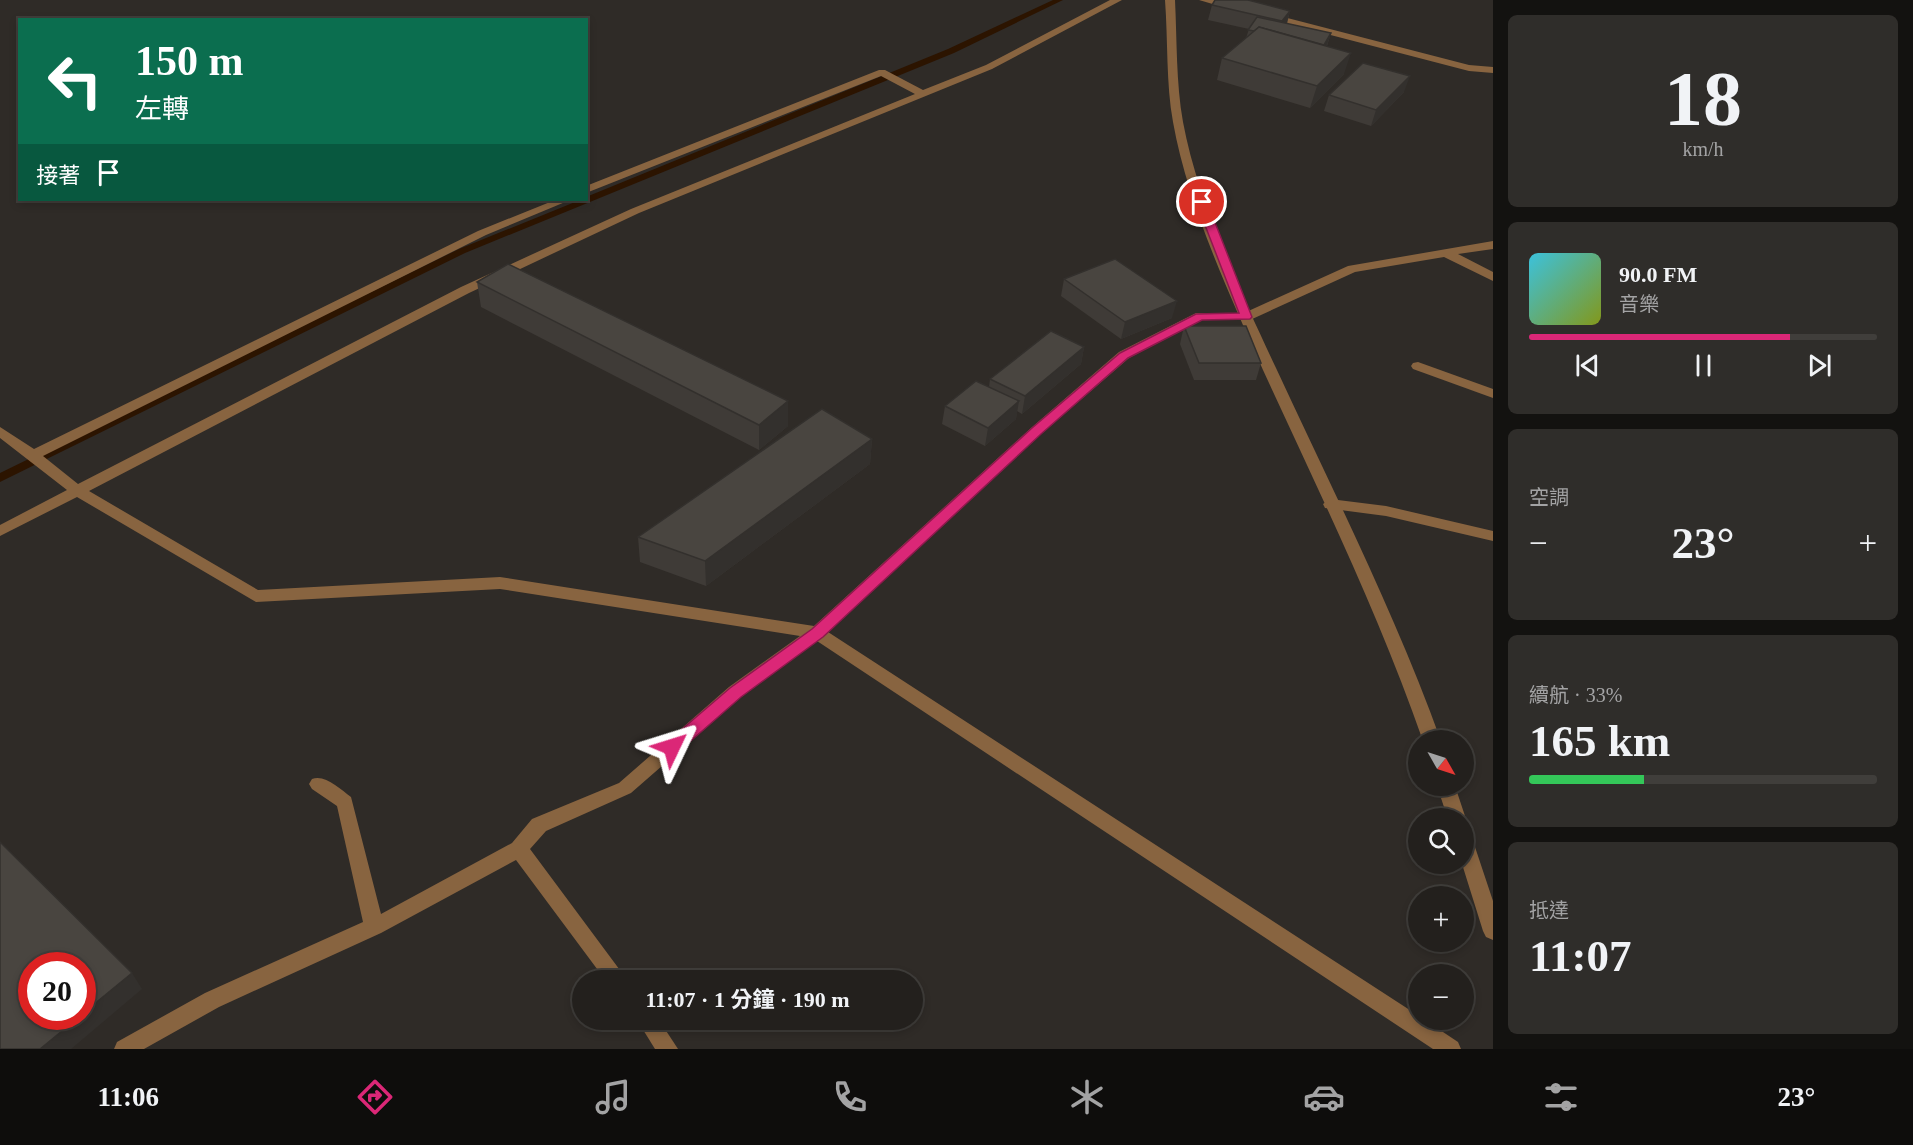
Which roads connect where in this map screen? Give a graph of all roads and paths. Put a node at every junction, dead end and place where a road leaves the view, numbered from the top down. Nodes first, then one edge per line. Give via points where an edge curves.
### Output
1 (1117, 0) edge
2 (1170, 0) edge
3 (1204, 0) edge
4 (1239, 9) edge
5 (1262, 15) edge
6 (1493, 70) edge
7 (926, 95) junction
8 (588, 189) edge
9 (561, 201) edge
10 (1493, 245) edge
11 (1448, 254) junction
12 (1493, 277) edge
13 (1246, 317) junction
14 (1418, 366) dead end
15 (1493, 394) edge
16 (0, 431) edge
17 (33, 455) junction
18 (77, 491) junction
19 (1330, 504) junction
20 (0, 531) edge
21 (1493, 536) edge
22 (818, 633) junction
23 (1428, 730) edge
24 (318, 784) dead end
25 (519, 849) junction
26 (1474, 872) edge
27 (374, 927) junction
28 (1493, 931) edge
29 (610, 970) edge
30 (654, 1030) edge
31 (124, 1049) edge
32 (668, 1049) edge
33 (1451, 1049) edge

1 - 7 street
2 - 13 street via 1178,121 1208,222
3 - 4 street
5 - 6 street via 1469,68
7 - 8 street via 882,72
7 - 18 street via 635,211 465,290
9 - 17 street via 482,232
10 - 11 street
11 - 12 street
11 - 13 street via 1352,269
13 - 19 street
13 - 22 street via 1200,316 1124,355
14 - 15 street
16 - 17 street
17 - 18 street
18 - 20 street
18 - 22 street via 256,596 500,583
19 - 21 street via 1386,511
19 - 23 street via 1407,670
22 - 25 street via 735,692 625,788 539,825
22 - 33 street
24 - 27 street via 345,802
25 - 27 street
25 - 29 street
26 - 28 street
27 - 31 street via 212,1000
30 - 32 street

